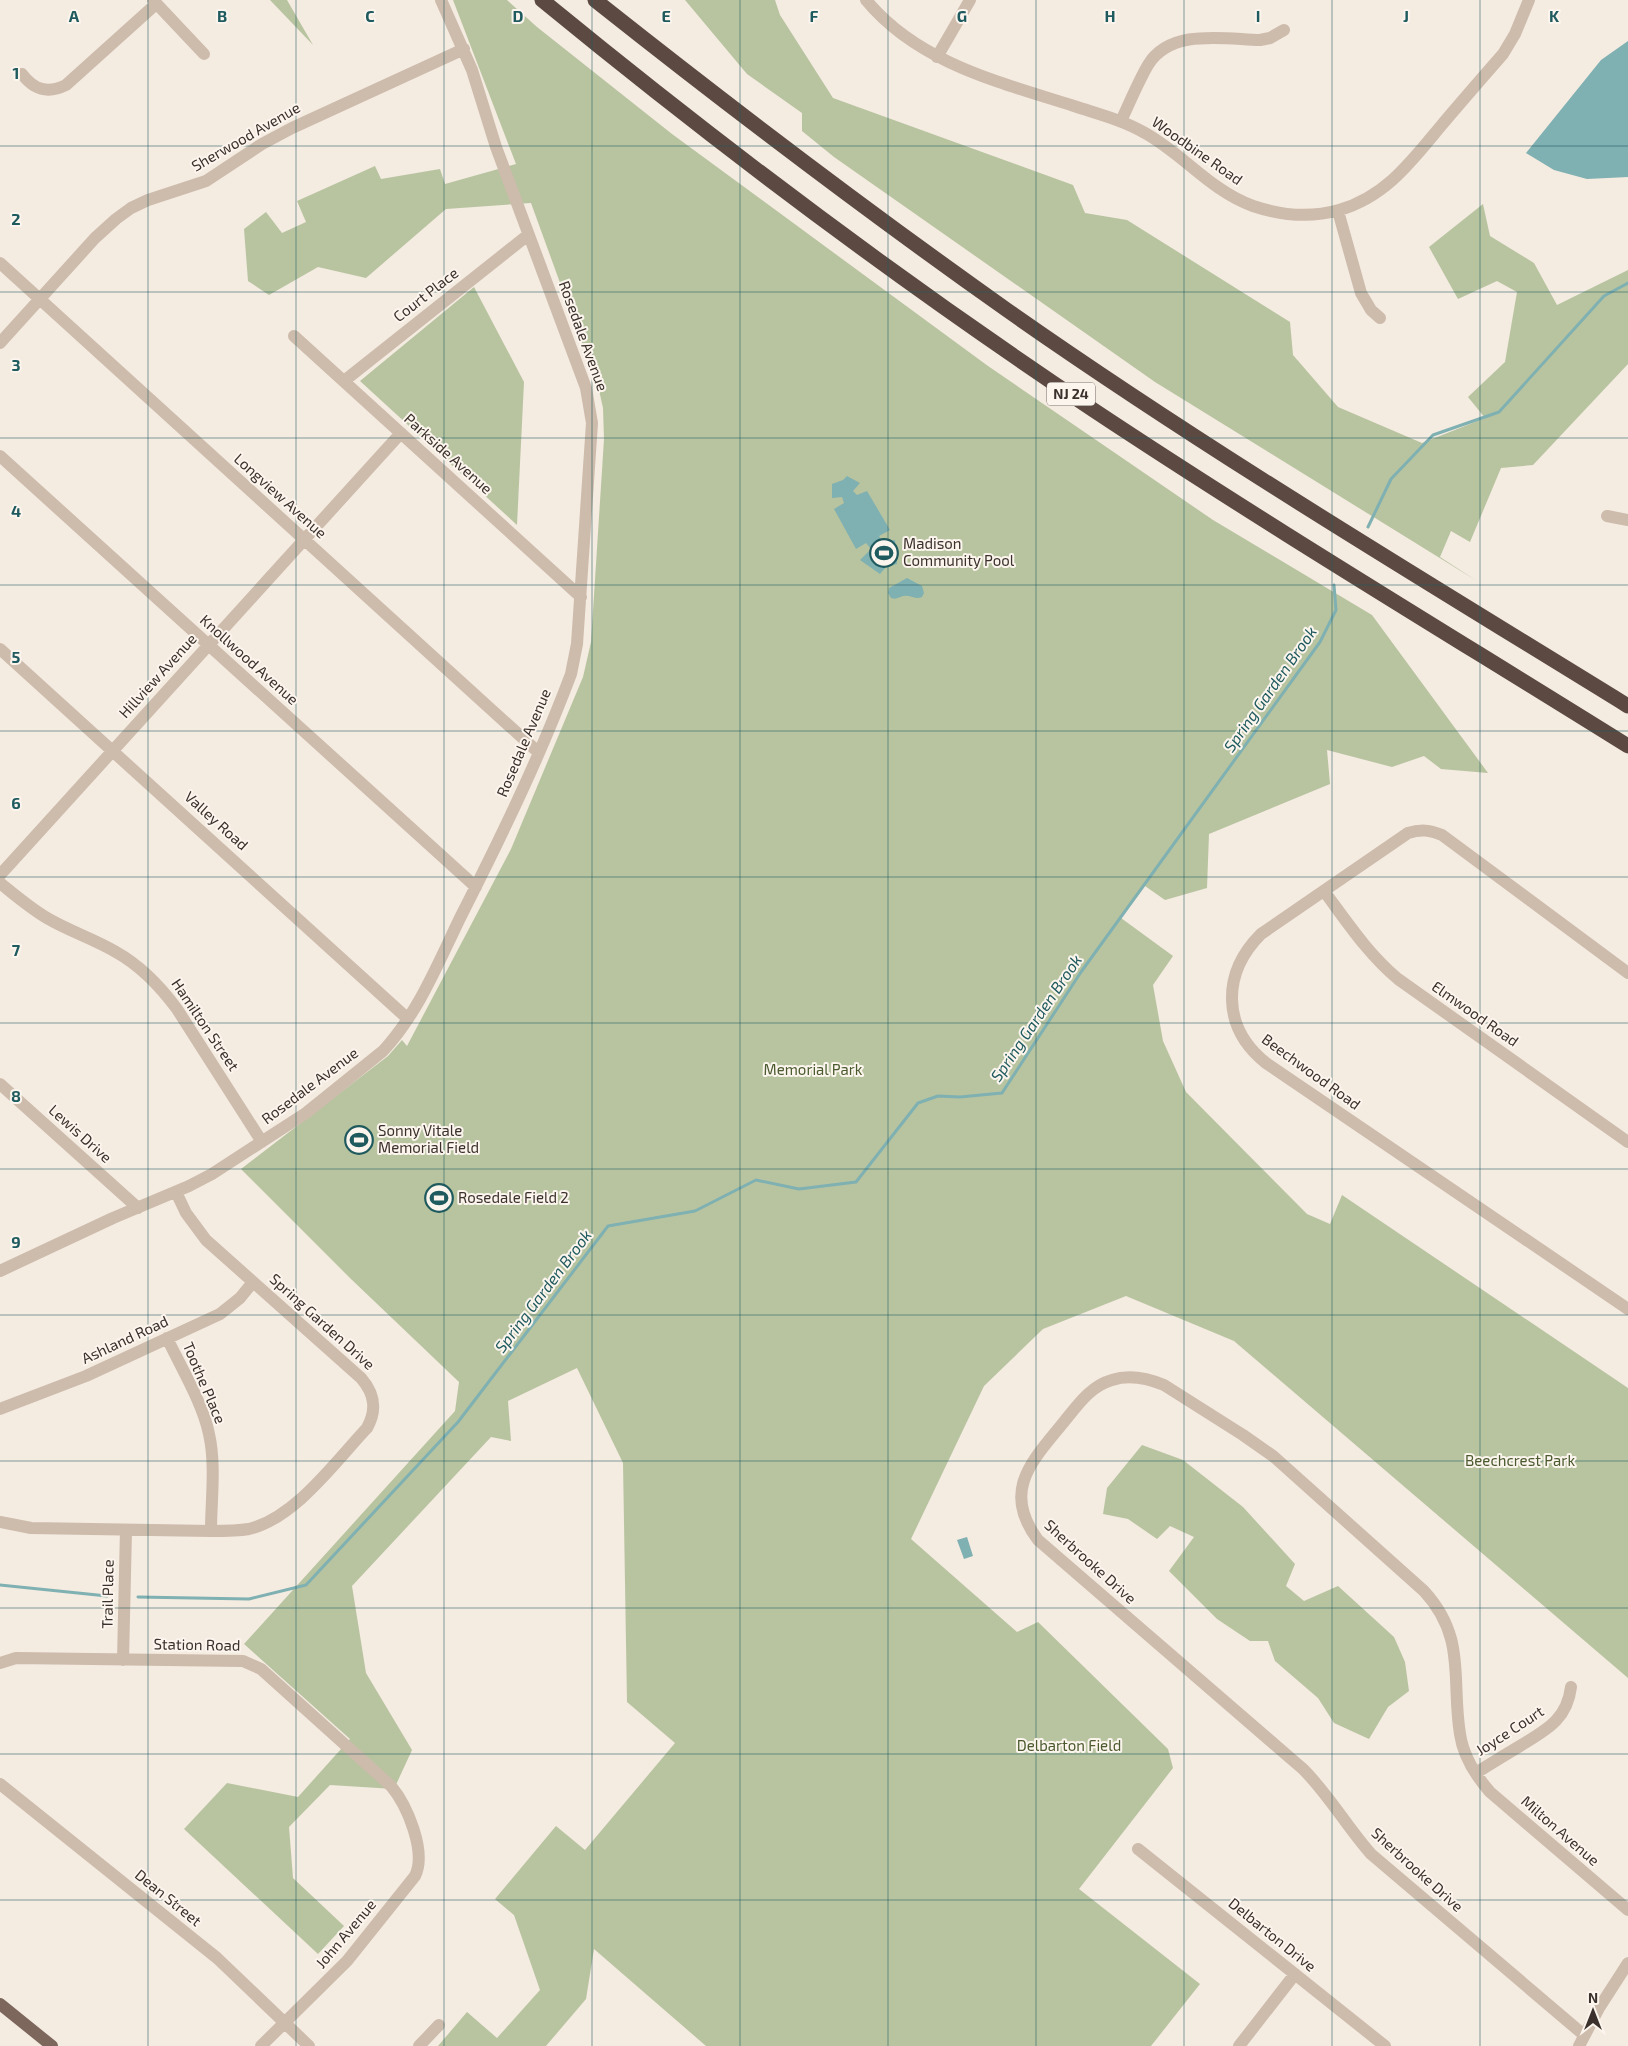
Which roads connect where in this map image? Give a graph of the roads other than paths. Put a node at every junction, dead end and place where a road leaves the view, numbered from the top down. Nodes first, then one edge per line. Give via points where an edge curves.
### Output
1 (441, 0) edge
2 (542, 0) edge
3 (595, 0) edge
4 (866, 0) edge
5 (970, 0) edge
6 (1529, 0) edge
7 (155, 2) edge
8 (1284, 30) dead end
9 (464, 49) junction
10 (204, 54) dead end
11 (937, 57) junction
12 (22, 74) dead end
13 (1121, 121) junction
14 (1338, 211) junction
15 (528, 235) junction
16 (0, 263) edge
17 (40, 299) junction
18 (1380, 318) dead end
19 (294, 336) dead end
20 (0, 342) edge
21 (344, 381) junction
22 (401, 433) junction
23 (0, 456) edge
24 (1607, 516) dead end
25 (1628, 520) edge
26 (304, 540) junction
27 (581, 597) junction
28 (208, 645) junction
29 (0, 649) edge
30 (1628, 706) edge
31 (1628, 746) edge
32 (113, 750) junction
33 (538, 752) junction
34 (0, 875) edge
35 (0, 883) edge
36 (476, 887) junction
37 (1324, 890) junction
38 (1628, 973) edge
39 (408, 1019) junction
40 (0, 1084) edge
41 (262, 1142) junction
42 (1628, 1142) edge
43 (176, 1192) junction
44 (138, 1208) junction
45 (0, 1271) edge
46 (253, 1282) junction
47 (1628, 1308) edge
48 (168, 1338) junction
49 (0, 1409) edge
50 (0, 1522) edge
51 (126, 1530) junction
52 (211, 1531) junction
53 (123, 1660) junction
54 (0, 1663) edge
55 (1571, 1687) dead end
56 (1476, 1773) junction
57 (0, 1784) edge
58 (412, 1826) joint
59 (1138, 1849) dead end
60 (1628, 1910) edge
61 (1628, 1963) edge
62 (1295, 1974) junction
63 (0, 2004) edge
64 (284, 2023) junction
65 (439, 2024) dead end
66 (1581, 2041) edge
67 (52, 2046) edge
68 (261, 2046) edge
69 (309, 2046) edge
70 (419, 2046) edge
71 (1239, 2046) edge
72 (1385, 2046) edge

1 - 9 street, Rosedale Avenue
2 - 31 highway, NJ 24 via 762,173 1005,349 1284,533
3 - 30 highway, NJ 24 via 783,147 1008,311 1303,506
4 - 11 street, Woodbine Road via 897,32
5 - 11 street
6 - 14 street, Woodbine Road via 1515,34 1502,54 1402,172 1373,196
7 - 10 street
7 - 12 street via 66,85 48,91 39,89 29,84
8 - 13 street via 1260,40 1188,39 1168,46 1149,64
9 - 15 street, Rosedale Avenue
9 - 17 street, Sherwood Avenue via 292,128 206,181 131,208 95,238
11 - 13 street, Woodbine Road via 965,70
13 - 14 street, Woodbine Road via 1167,147 1218,188 1251,205 1286,214
14 - 18 street via 1361,294
15 - 21 street, Court Place
15 - 27 street, Rosedale Avenue via 590,404 592,423
16 - 17 street, Longview Avenue
17 - 20 street, Sherwood Avenue
17 - 26 street, Longview Avenue
19 - 21 street, Parkside Avenue
21 - 22 street, Parkside Avenue
22 - 26 street, Hillview Avenue
22 - 27 street, Parkside Avenue
23 - 28 street, Knollwood Avenue
24 - 25 street
26 - 28 street, Hillview Avenue
26 - 33 street, Longview Avenue
27 - 33 street, Rosedale Avenue via 578,644 571,674
28 - 32 street, Hillview Avenue
28 - 36 street, Knollwood Avenue
29 - 32 street, Valley Road
32 - 34 street, Hillview Avenue
32 - 39 street, Valley Road
33 - 36 street, Rosedale Avenue
35 - 41 street, Hamilton Street via 46,917 114,951 149,976 177,1009
36 - 39 street, Rosedale Avenue
37 - 38 street, Beechwood Road via 1408,833 1417,830 1433,832 1442,835
37 - 42 street, Elmwood Road via 1366,948 1398,979
37 - 47 street, Beechwood Road via 1261,934 1236,969 1232,995 1235,1020 1248,1046 1292,1081
39 - 41 street, Rosedale Avenue via 376,1056 326,1098
40 - 44 street, Lewis Drive
41 - 43 street, Rosedale Avenue via 212,1174
43 - 44 street, Rosedale Avenue
43 - 46 street, Spring Garden Drive via 186,1213 206,1240
44 - 45 street, Rosedale Avenue
46 - 48 street, Ashland Road via 225,1311
46 - 52 street, Spring Garden Drive via 361,1378 371,1392 374,1411 367,1428 294,1506 280,1516 250,1528
48 - 49 street, Ashland Road via 59,1387
48 - 52 street, Toothe Place via 209,1434 212,1451
50 - 51 street, Spring Garden Drive via 31,1528
51 - 52 street, Spring Garden Drive
51 - 53 street, Trail Place
53 - 54 street, Station Road via 16,1658
53 - 58 street, Station Road via 253,1663 391,1786 406,1806
55 - 56 street, Joyce Court via 1565,1708 1547,1730
56 - 60 street, Milton Avenue via 1490,1792
56 - 66 street, Sherbrooke Drive via 1460,1735 1457,1668 1452,1638 1445,1620 1424,1591 1273,1456 1164,1385 1150,1379 1124,1377 1104,1383 1086,1395 1035,1458 1023,1480 1023,1512 1029,1529 1303,1770 1371,1854
57 - 64 street, Dean Street via 217,1958
58 - 64 street, John Avenue via 419,1856 415,1876 347,1961
59 - 62 street, Delbarton Drive
61 - 66 street
62 - 71 street
62 - 72 street, Delbarton Drive
63 - 67 main road
64 - 68 street, John Avenue
64 - 69 street, Dean Street
65 - 70 street

